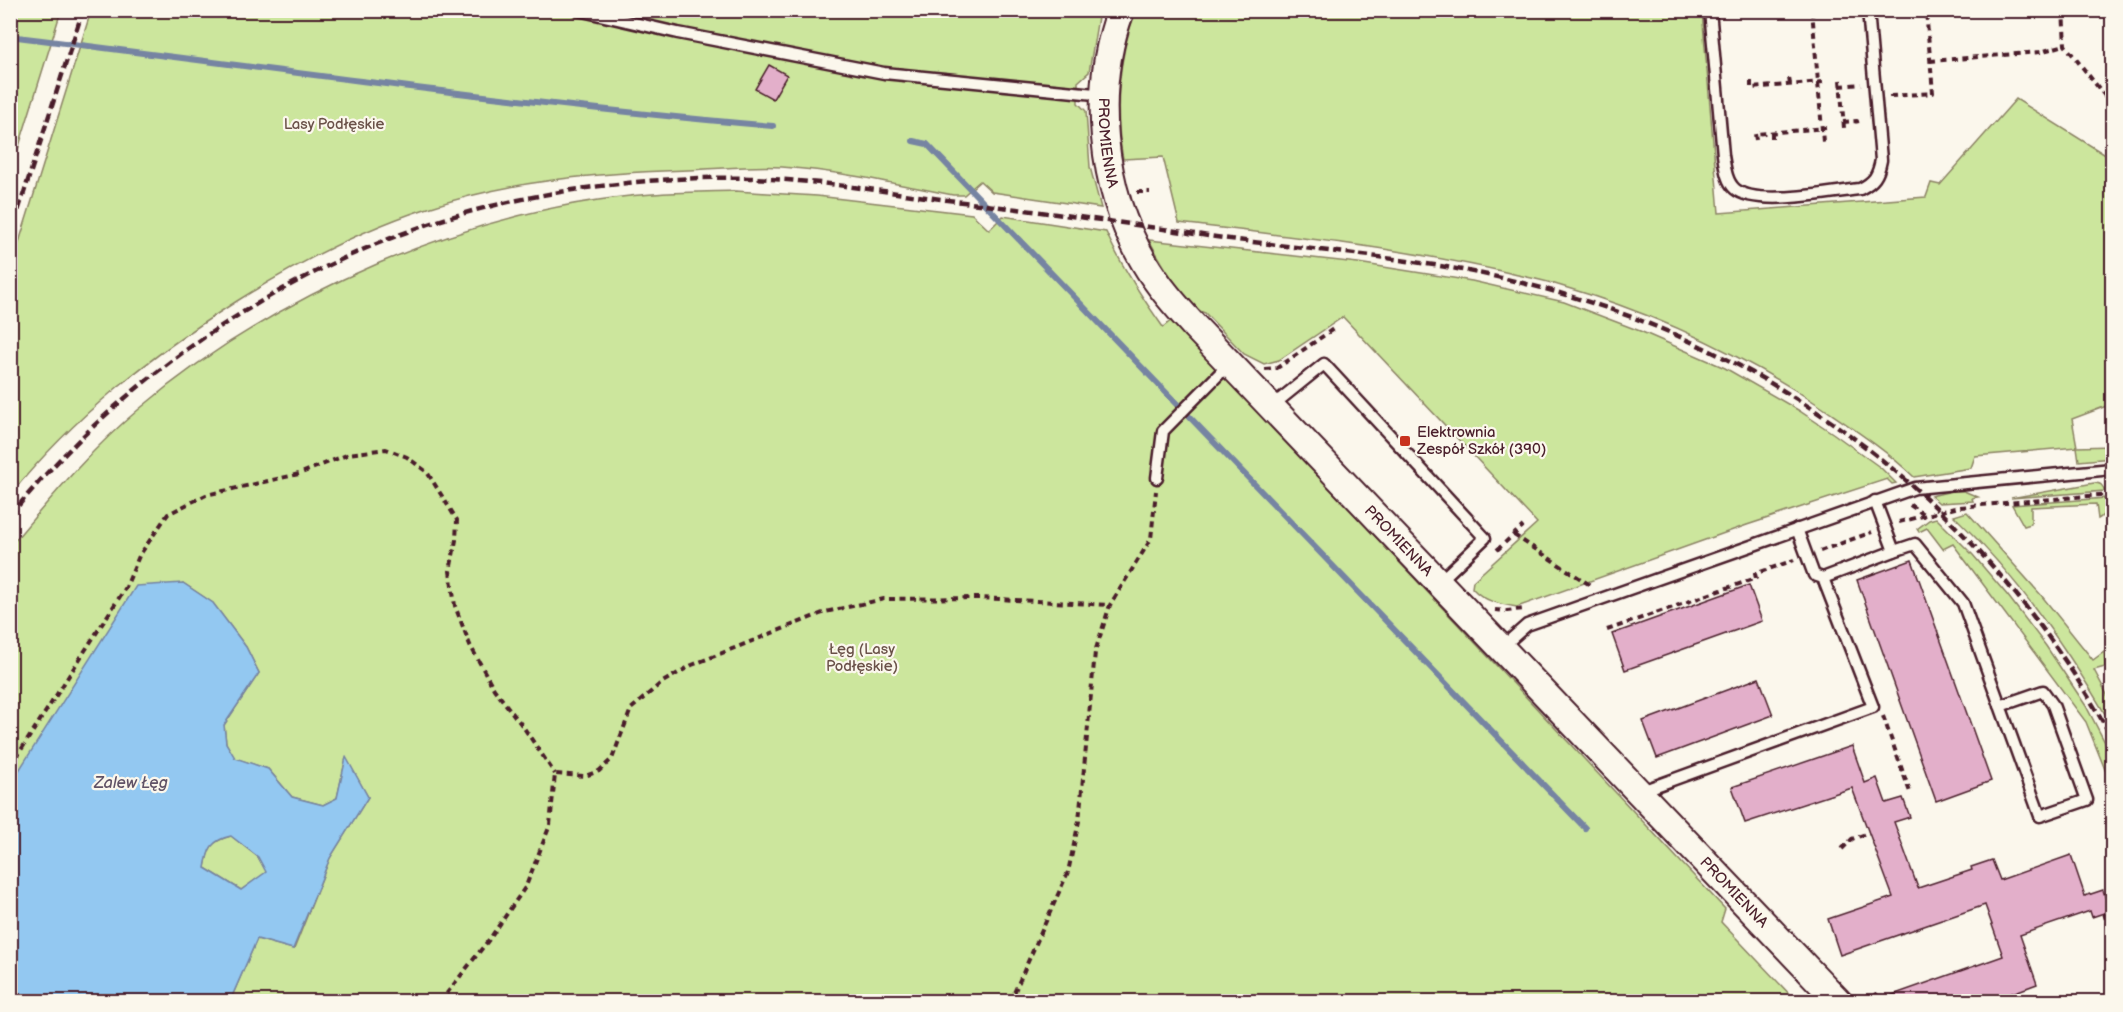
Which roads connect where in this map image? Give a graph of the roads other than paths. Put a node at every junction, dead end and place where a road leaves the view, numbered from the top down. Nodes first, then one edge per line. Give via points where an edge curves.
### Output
1 (578, 10) edge
2 (1121, 10) edge
3 (1710, 10) edge
4 (1868, 10) edge
5 (1106, 95) junction
6 (1230, 363) junction
7 (1271, 407) junction
8 (2112, 469) edge
9 (1157, 478) road end
10 (1875, 501) junction
11 (1797, 529) junction
12 (1894, 551) junction
13 (1823, 578) junction
14 (1439, 583) junction
15 (1501, 648) junction
16 (2000, 706) junction
17 (1639, 792) junction
18 (1839, 1002) edge

1 - 5 lane via 885,73
2 - 5 street, PROMIENNA via 1106,75
3 - 4 lane via 1726,176 1734,189 1763,199 1860,189 1873,183 1881,160
5 - 6 street, PROMIENNA via 1109,163 1116,198 1134,243 1175,305
6 - 7 street, PROMIENNA
6 - 9 lane via 1163,431
7 - 14 street, PROMIENNA
7 - 14 lane via 1324,364 1485,538
8 - 10 lane via 1915,488
10 - 11 lane
10 - 12 lane
11 - 13 lane via 1814,575
11 - 15 lane via 1527,625
12 - 13 lane
12 - 16 lane via 1915,544 1963,603
13 - 17 lane via 1873,707
14 - 15 street, PROMIENNA
15 - 17 street, PROMIENNA
16 - 16 lane via 2040,816 2087,800 2053,705 2043,691
17 - 18 street, PROMIENNA

